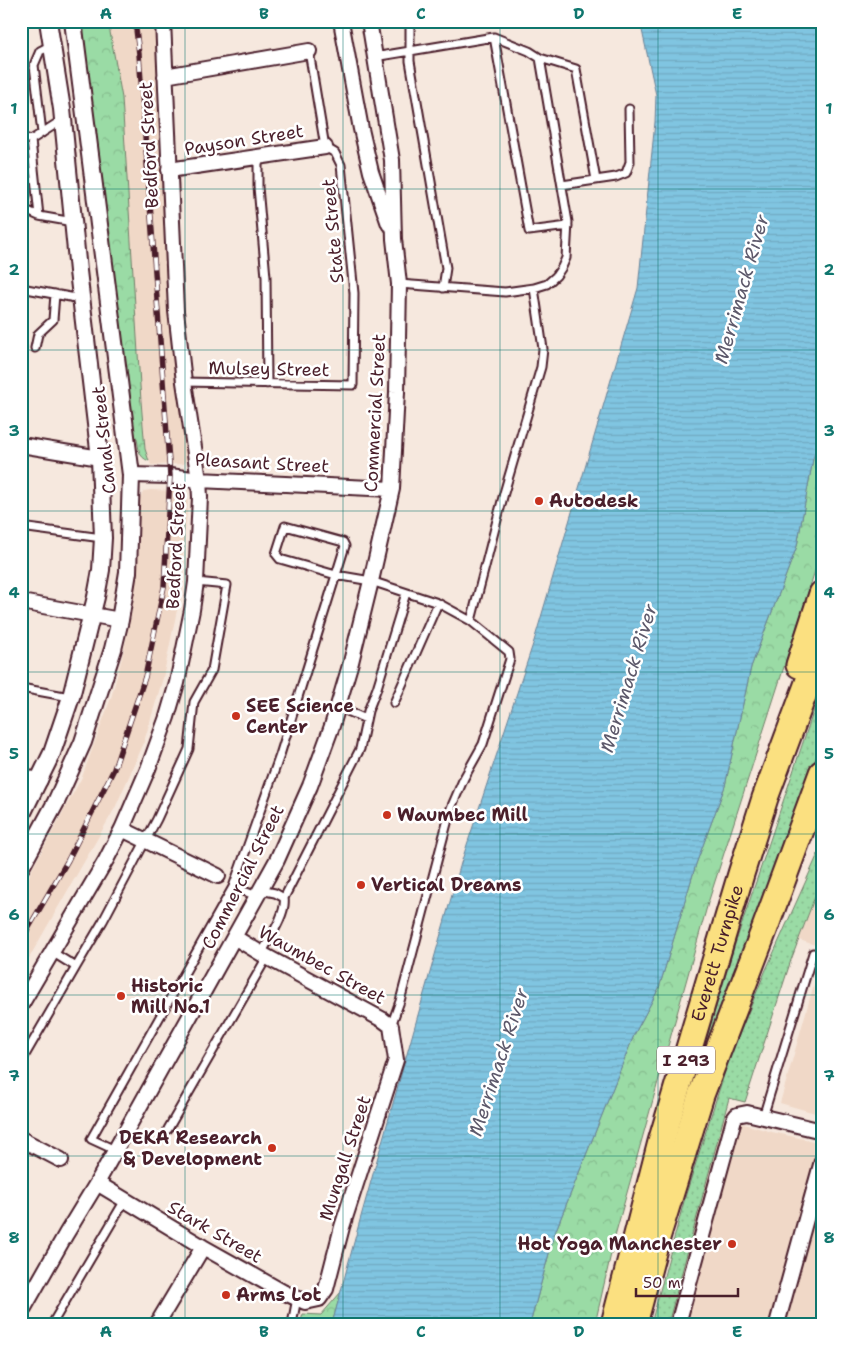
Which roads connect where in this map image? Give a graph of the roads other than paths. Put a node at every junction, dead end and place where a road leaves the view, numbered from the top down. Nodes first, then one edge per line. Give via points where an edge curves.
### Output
1 (48, 21) edge
2 (74, 21) edge
3 (163, 21) edge
4 (341, 21) edge
5 (368, 21) edge
6 (410, 21) edge
7 (494, 37) junction
8 (52, 45) junction
9 (309, 51) joint
10 (410, 52) junction
11 (374, 56) junction
12 (540, 58) junction
13 (165, 76) junction
14 (629, 109) dead end
15 (63, 119) junction
16 (42, 133) junction
17 (21, 137) edge
18 (31, 140) junction
19 (325, 147) junction
20 (258, 157) junction
21 (169, 170) junction
22 (596, 180) junction
23 (562, 185) junction
24 (21, 208) edge
25 (39, 216) junction
26 (74, 222) junction
27 (568, 226) junction
28 (394, 239) junction
29 (398, 284) junction
30 (21, 288) edge
31 (443, 288) junction
32 (534, 288) junction
33 (55, 294) junction
34 (81, 299) junction
35 (35, 348) dead end
36 (184, 382) junction
37 (267, 384) junction
38 (353, 386) joint
39 (21, 445) edge
40 (100, 458) junction
41 (130, 476) junction
42 (199, 480) junction
43 (392, 489) junction
44 (21, 526) edge
45 (103, 538) junction
46 (336, 575) junction
47 (372, 581) junction
48 (196, 582) junction
49 (406, 592) junction
50 (822, 594) edge
51 (21, 602) edge
52 (438, 603) junction
53 (92, 615) junction
54 (120, 620) junction
55 (471, 621) junction
56 (822, 645) edge
57 (21, 688) edge
58 (71, 697) junction
59 (394, 703) dead end
60 (338, 707) junction
61 (366, 719) junction
62 (822, 773) edge
63 (21, 777) edge
64 (40, 780) junction
65 (765, 798) junction
66 (822, 810) edge
67 (21, 816) edge
68 (122, 829) junction
69 (146, 841) junction
70 (21, 867) edge
71 (218, 876) dead end
72 (233, 887) junction
73 (259, 893) junction
74 (284, 898) junction
75 (765, 928) junction
76 (234, 937) junction
77 (52, 952) junction
78 (822, 954) edge
79 (264, 956) junction
80 (76, 967) junction
81 (21, 1005) edge
82 (391, 1026) junction
83 (21, 1062) edge
84 (763, 1117) junction
85 (168, 1129) dead end
86 (822, 1131) edge
87 (21, 1139) edge
88 (115, 1150) junction
89 (60, 1160) dead end
90 (822, 1161) edge
91 (96, 1183) junction
92 (125, 1200) junction
93 (203, 1248) junction
94 (297, 1298) junction
95 (319, 1299) joint
96 (21, 1313) edge
97 (52, 1324) edge
98 (157, 1324) edge
99 (292, 1324) edge
100 (614, 1324) edge
101 (634, 1324) edge
102 (678, 1324) edge
103 (777, 1324) edge

1 - 8 street, Canal Street
2 - 41 street, Canal Street
3 - 13 street, Bedford Street
4 - 28 street, Commercial Street via 371,172
5 - 11 street, Commercial Street
6 - 10 lane
7 - 10 lane
7 - 12 lane
7 - 27 lane via 529,231
8 - 15 street, Canal Street
8 - 16 lane via 40,51 34,65
9 - 13 street
9 - 19 lane
10 - 11 lane
10 - 31 lane via 446,268
11 - 28 street, Commercial Street via 392,160
12 - 22 lane via 576,69
12 - 23 lane
13 - 21 street, Bedford Street
14 - 22 lane via 630,162 626,173
15 - 16 lane
15 - 26 street, Canal Street
16 - 18 lane
17 - 18 lane
18 - 25 lane
19 - 20 street, Payson Street
19 - 38 lane, State Street via 335,154 341,165 354,293
20 - 21 street, Payson Street
20 - 37 lane via 266,277
21 - 36 street, Bedford Street via 176,311
22 - 23 lane
23 - 27 lane
24 - 25 lane
25 - 26 lane
26 - 34 street, Canal Street
27 - 32 lane via 566,258 562,267 546,284
28 - 29 street, Commercial Street
29 - 31 lane
29 - 43 street, Commercial Street
30 - 33 lane
31 - 32 lane via 496,292
32 - 55 lane via 543,349 541,367
33 - 34 lane
33 - 35 lane via 53,320 38,334
34 - 40 street, Canal Street
36 - 37 lane, Mulsey Street
36 - 42 street, Bedford Street
37 - 38 lane, Mulsey Street
39 - 40 street
40 - 45 street, Canal Street
41 - 42 street, Pleasant Street
41 - 54 street, Canal Street via 128,572
42 - 43 street, Pleasant Street
42 - 48 street, Bedford Street
43 - 47 street, Commercial Street
44 - 45 lane
45 - 53 street, Canal Street via 101,570
46 - 46 lane via 280,560 276,554 286,526 343,542 345,546
46 - 47 lane
46 - 72 lane via 280,755
47 - 49 lane
47 - 60 street, Commercial Street
48 - 68 street, Bedford Street via 186,642 167,717
48 - 69 lane via 227,585 214,660 194,702 189,748
49 - 52 lane
49 - 61 lane
50 - 65 highway via 792,686
51 - 53 street
52 - 55 lane
52 - 59 lane
53 - 54 street
53 - 58 street, Canal Street
54 - 70 street, Canal Street via 82,742 56,802
55 - 82 lane via 509,652 510,659 483,744 451,808
56 - 65 highway, Everett Turnpike / I 293
57 - 58 lane
58 - 64 street, Canal Street
60 - 61 lane
60 - 73 street, Commercial Street via 310,786
61 - 74 lane via 360,749
62 - 75 highway, Everett Turnpike / I 293
63 - 64 street
64 - 67 street, Canal Street
65 - 100 highway, Everett Turnpike / I 293 via 661,1142
66 - 75 highway
68 - 69 street
68 - 77 street, Bedford Street
69 - 71 street
69 - 80 lane
72 - 73 lane
72 - 88 lane via 92,1139
73 - 74 lane via 276,893
73 - 76 street, Commercial Street
74 - 79 lane via 283,911
75 - 101 highway, Everett Turnpike / I 293 via 701,1095
76 - 79 street, Waumbec Street
76 - 88 street, Commercial Street
77 - 80 lane
77 - 81 street, Bedford Street
78 - 84 lane via 813,953
79 - 82 street, Waumbec Street
79 - 85 lane
80 - 83 lane
82 - 95 street, Mungall Street via 396,1060 342,1227 326,1289
84 - 86 street
84 - 102 street via 741,1113 734,1119
87 - 89 street
88 - 91 street, Commercial Street
90 - 103 street
91 - 92 street, Stark Street
91 - 96 street, Commercial Street
92 - 93 street, Stark Street
92 - 97 lane
93 - 94 street, Stark Street
93 - 98 street
94 - 95 street, Stark Street via 305,1302
94 - 99 lane

